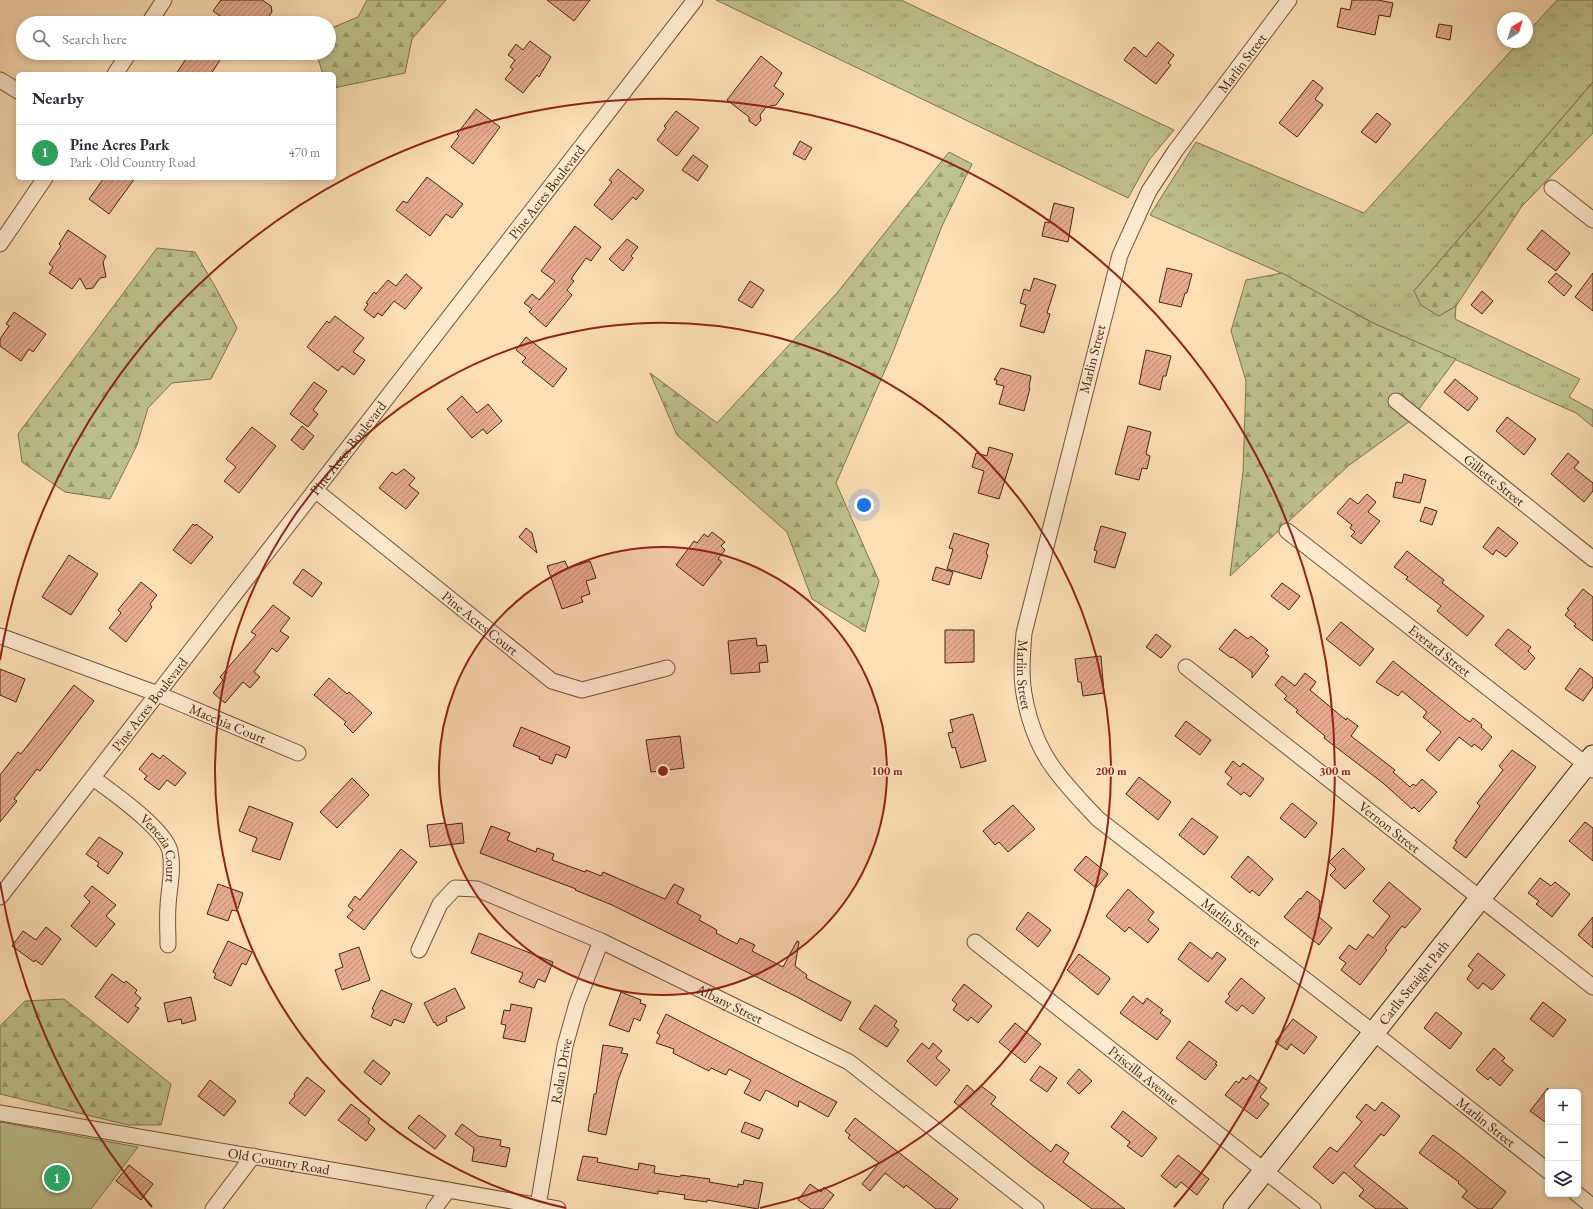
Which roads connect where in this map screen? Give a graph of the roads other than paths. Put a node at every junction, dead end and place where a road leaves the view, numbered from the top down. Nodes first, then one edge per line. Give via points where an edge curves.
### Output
1 (164, 0) edge
2 (695, 0) edge
3 (1289, 0) edge
4 (153, 16) edge
5 (124, 60) edge
6 (116, 72) edge
7 (0, 80) edge
8 (16, 91) edge
9 (44, 180) edge
10 (1552, 188) dead end
11 (1593, 220) edge
12 (0, 244) edge
13 (1396, 401) dead end
14 (315, 490) junction
15 (1287, 531) dead end
16 (1593, 559) edge
17 (0, 636) edge
18 (1186, 667) dead end
19 (667, 668) dead end
20 (158, 694) junction
21 (298, 753) dead end
22 (1591, 764) edge
23 (93, 778) junction
24 (0, 897) edge
25 (1481, 898) junction
26 (602, 941) junction
27 (975, 942) dead end
28 (168, 945) dead end
29 (419, 950) dead end
30 (1593, 987) edge
31 (1374, 1033) junction
32 (0, 1112) edge
33 (253, 1156) junction
34 (1545, 1169) edge
35 (1264, 1171) junction
36 (448, 1190) junction
37 (1581, 1197) edge
38 (538, 1206) junction
39 (1593, 1207) edge
40 (213, 1209) edge
41 (434, 1209) edge
42 (558, 1209) edge
43 (1036, 1209) edge
44 (1234, 1209) edge
45 (1313, 1209) edge

1 - 4 street
2 - 14 street, Pine Acres Boulevard
3 - 31 street, Marlin Street via 1176,150 1149,191 1120,255 1024,633 1022,671 1026,705 1037,738 1049,762 1098,819
5 - 6 street
7 - 8 street
9 - 12 street
10 - 11 street
13 - 16 street, Gillette Street
14 - 19 street, Pine Acres Court via 552,681 582,690
14 - 20 street, Pine Acres Boulevard
15 - 22 street, Everard Street
17 - 20 street, Macchia Court
18 - 25 street, Vernon Street
20 - 21 street, Macchia Court
20 - 23 street, Pine Acres Boulevard
22 - 25 street, Carlls Straight Path
23 - 24 street, Pine Acres Boulevard
23 - 28 street, Venezia Court via 156,829 169,849 172,874 168,905
25 - 30 street, Vernon Street
25 - 31 street, Carlls Straight Path
26 - 29 street, Albany Street via 478,890 455,888 440,904
26 - 38 street, Rolan Drive via 577,1003 566,1046
26 - 43 street, Albany Street via 849,1062
27 - 35 street, Priscilla Avenue
31 - 34 street, Marlin Street
31 - 35 street, Carlls Straight Path
32 - 33 street, Old Country Road
33 - 36 street, Old Country Road
33 - 40 street
35 - 44 street, Carlls Straight Path
35 - 45 street, Priscilla Avenue
36 - 38 street, Old Country Road
36 - 41 street
37 - 39 street
38 - 42 street, Old Country Road

